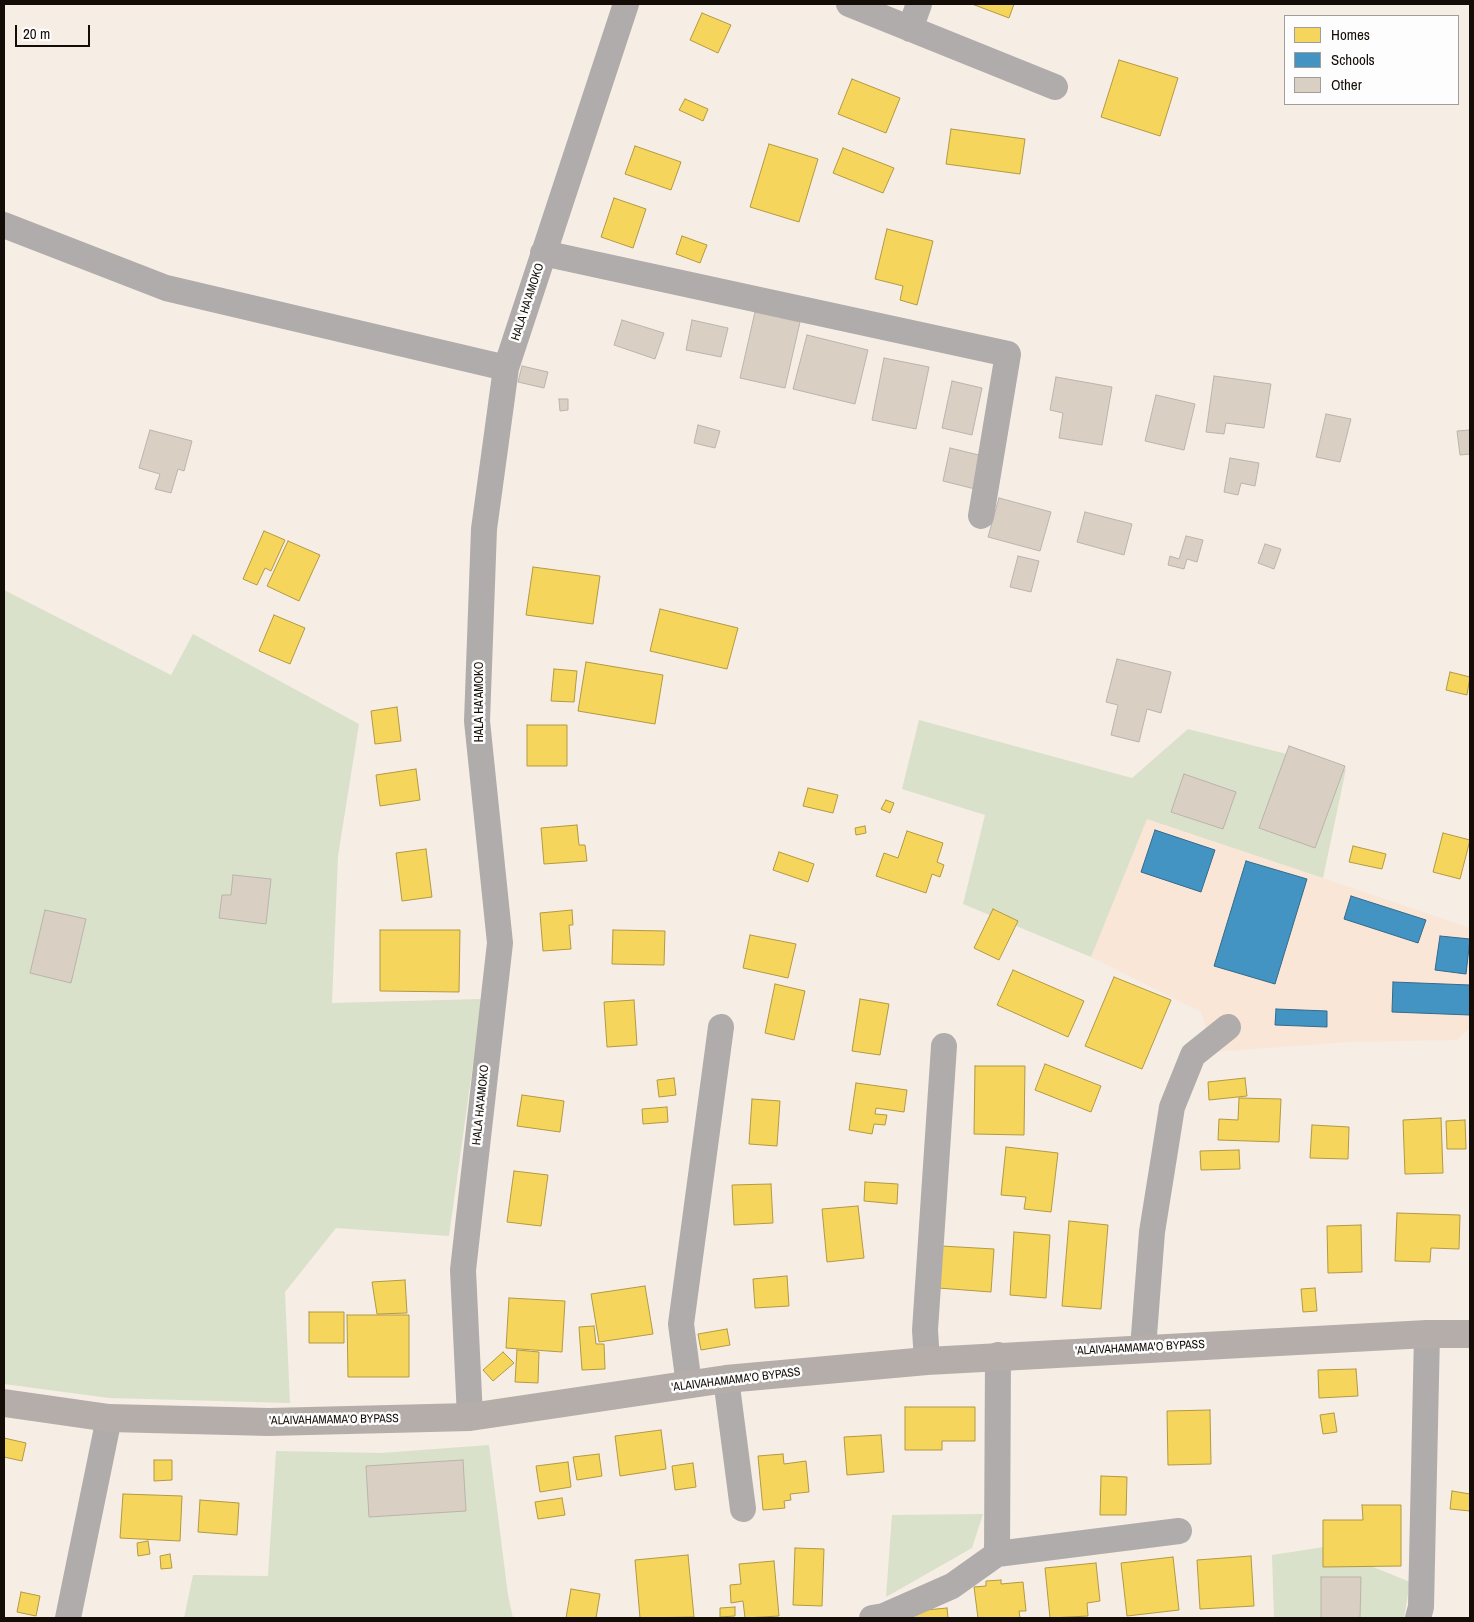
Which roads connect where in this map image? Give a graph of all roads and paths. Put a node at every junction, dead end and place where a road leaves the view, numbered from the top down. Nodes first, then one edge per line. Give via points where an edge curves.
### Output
1 (626, 4) edge
2 (849, 4) edge
3 (919, 4) edge
4 (910, 29) junction
5 (1055, 86) dead end
6 (4, 225) edge
7 (543, 253) junction
8 (506, 368) junction
9 (981, 516) dead end
10 (720, 1027) dead end
11 (1228, 1027) dead end
12 (944, 1046) dead end
13 (1427, 1334) junction
14 (1470, 1334) edge
15 (1143, 1348) junction
16 (998, 1355) junction
17 (926, 1361) junction
18 (726, 1379) junction
19 (689, 1385) junction
20 (4, 1404) edge
21 (470, 1417) junction
22 (108, 1418) junction
23 (743, 1509) dead end
24 (1179, 1531) dead end
25 (997, 1554) junction
26 (68, 1618) edge
27 (872, 1618) edge
28 (1418, 1618) edge

1 - 7 street, HALA HA'AMOKO
2 - 4 street
3 - 4 street
4 - 5 street
6 - 8 street via 166,288
7 - 8 street, HALA HA'AMOKO
7 - 9 street via 1008,354
8 - 21 street, HALA HA'AMOKO via 484,529 477,721 500,943 463,1270
10 - 19 street via 681,1324
11 - 15 street via 1193,1055 1172,1106 1152,1232
12 - 17 street via 925,1330
13 - 14 main road, 'ALAIVAHAMAMA'O BYPASS
13 - 15 main road, 'ALAIVAHAMAMA'O BYPASS
13 - 28 street via 1421,1607
15 - 16 main road, 'ALAIVAHAMAMA'O BYPASS
16 - 17 main road, 'ALAIVAHAMAMA'O BYPASS
16 - 25 street
17 - 18 main road, 'ALAIVAHAMAMA'O BYPASS
18 - 19 main road, 'ALAIVAHAMAMA'O BYPASS
18 - 23 street
19 - 21 main road, 'ALAIVAHAMAMA'O BYPASS
20 - 22 main road, 'ALAIVAHAMAMA'O BYPASS
21 - 22 main road, 'ALAIVAHAMAMA'O BYPASS via 268,1422
22 - 26 street
24 - 25 street
25 - 27 street via 952,1586 884,1616

